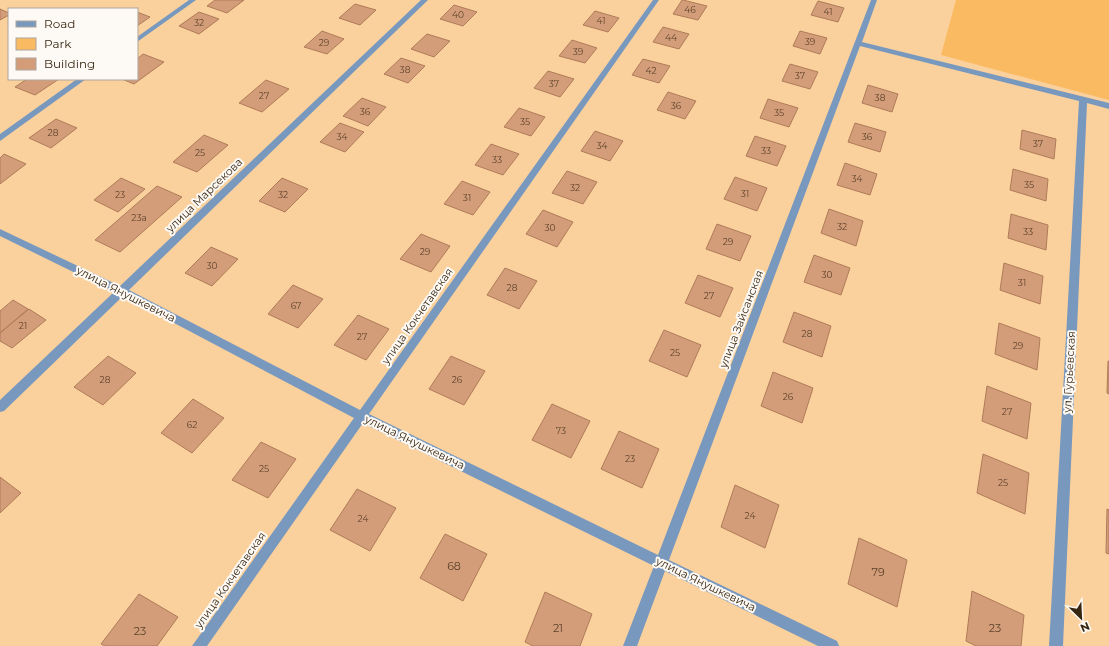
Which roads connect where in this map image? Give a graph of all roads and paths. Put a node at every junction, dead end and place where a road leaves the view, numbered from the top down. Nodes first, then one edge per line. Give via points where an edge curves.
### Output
1 (193, 0) edge
2 (425, 0) edge
3 (656, 0) edge
4 (874, 0) edge
5 (138, 39) edge
6 (858, 43) junction
7 (81, 80) edge
8 (1083, 99) junction
9 (1109, 106) edge
10 (0, 138) edge
11 (0, 232) edge
12 (122, 290) junction
13 (0, 407) edge
14 (361, 416) junction
15 (662, 563) junction
16 (199, 646) edge
17 (630, 646) edge
18 (832, 646) edge
19 (1056, 646) edge

1 - 5 street
2 - 12 street, улица Марсекова
3 - 14 street, улица Кокчетавская
4 - 6 street, улица Зайсанская
6 - 8 street
6 - 15 street, улица Зайсанская
7 - 10 street
8 - 9 street
8 - 19 street, ул. Гурьевская
11 - 12 street, улица Янушкевича
12 - 13 street, улица Марсекова
12 - 14 street, улица Янушкевича
14 - 15 street, улица Янушкевича
14 - 16 street, улица Кокчетавская
15 - 17 street, улица Зайсанская
15 - 18 street, улица Янушкевича

